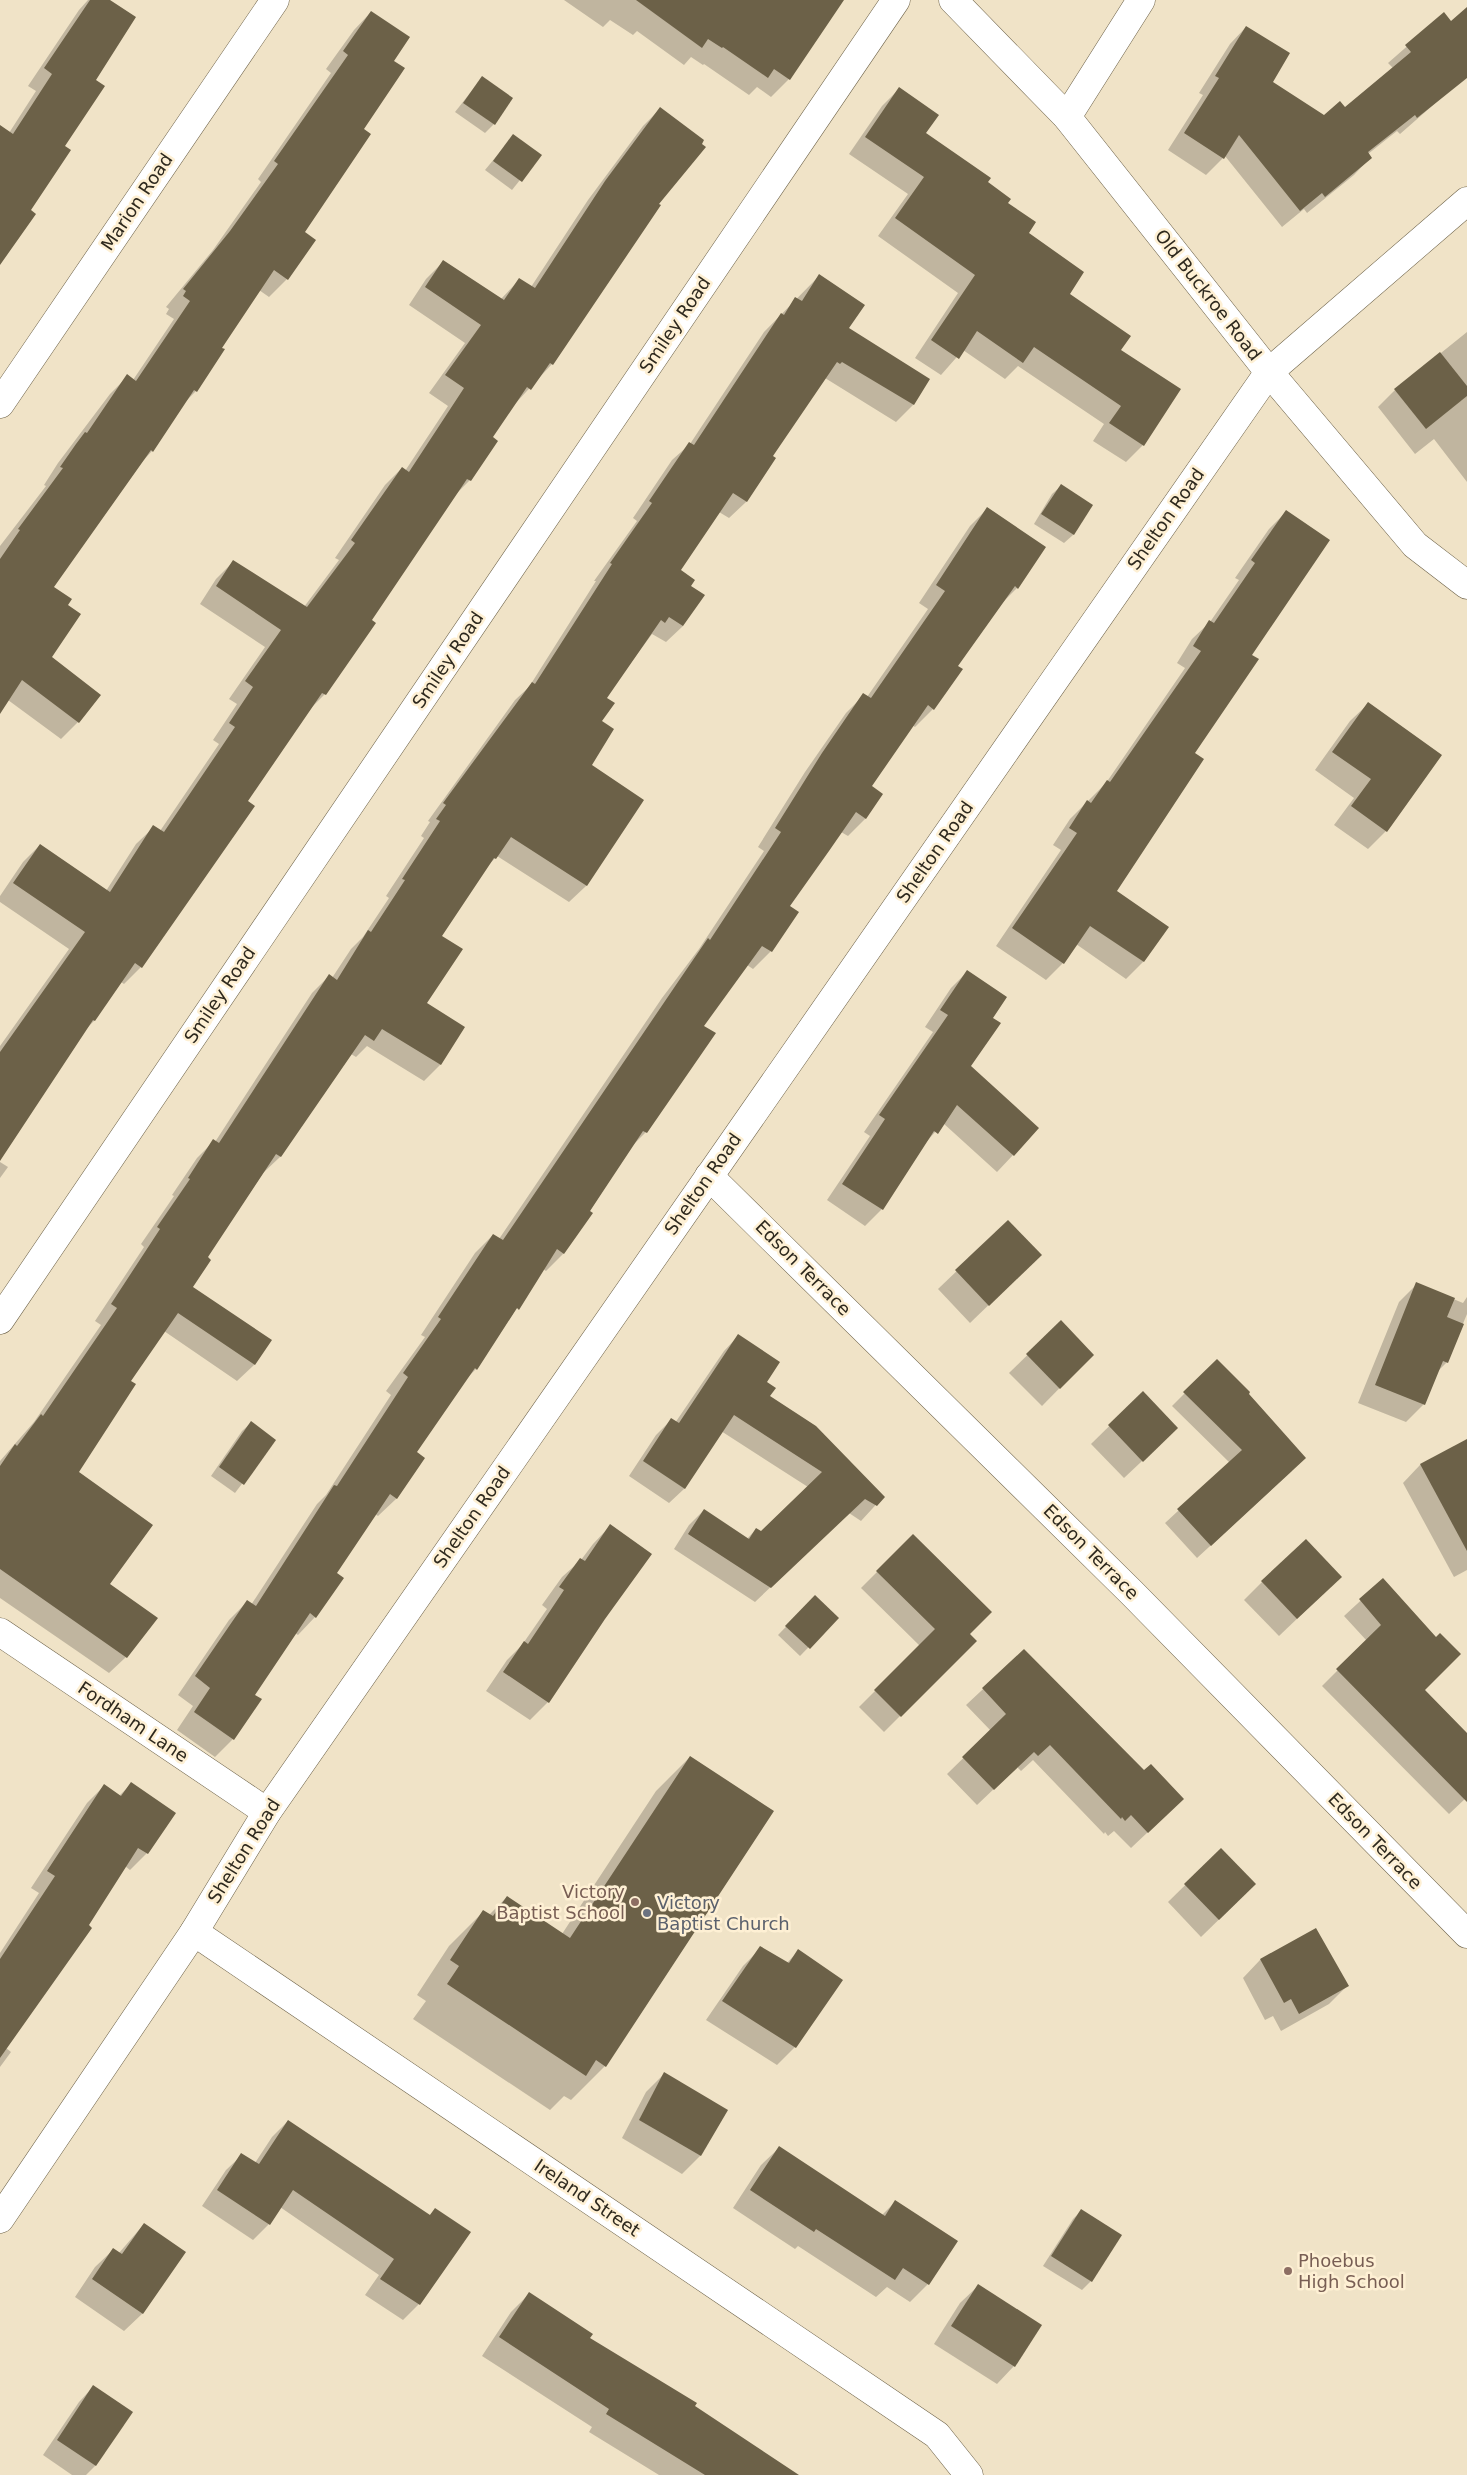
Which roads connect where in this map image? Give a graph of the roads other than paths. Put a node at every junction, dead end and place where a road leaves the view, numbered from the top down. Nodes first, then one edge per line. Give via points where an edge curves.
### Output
1 (275, 0) edge
2 (896, 0) edge
3 (953, 0) edge
4 (1141, 0) edge
5 (1067, 117) junction
6 (1467, 201) edge
7 (1269, 372) junction
8 (0, 404) edge
9 (1467, 585) edge
10 (709, 1176) junction
11 (0, 1320) edge
12 (0, 1632) edge
13 (267, 1812) junction
14 (194, 1932) junction
15 (1467, 1934) edge
16 (0, 2219) edge
17 (970, 2475) edge

1 - 8 street, Marion Road
2 - 11 street, Smiley Road
3 - 5 street, Old Buckroe Road
4 - 5 street
5 - 7 street, Old Buckroe Road
6 - 7 street, Shelton Road
7 - 9 street, Old Buckroe Road via 1415,545
7 - 10 street, Shelton Road
10 - 13 street, Shelton Road
10 - 15 street, Edson Terrace via 1139,1600
12 - 13 street, Fordham Lane
13 - 14 street, Shelton Road
14 - 16 street, Shelton Road
14 - 17 street, Ireland Street via 937,2435

